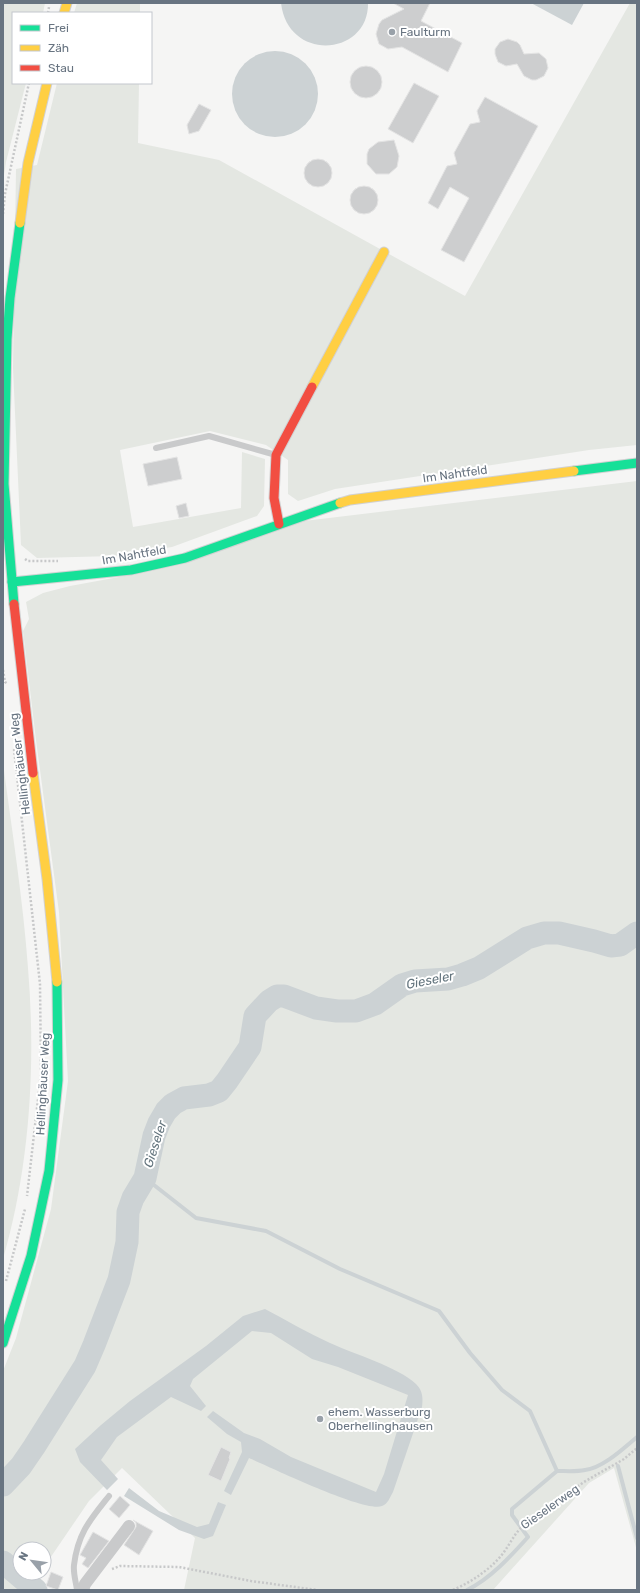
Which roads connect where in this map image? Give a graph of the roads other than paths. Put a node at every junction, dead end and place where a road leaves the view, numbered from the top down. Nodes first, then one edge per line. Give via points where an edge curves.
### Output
1 (48, 84) edge
2 (384, 252) dead end
3 (156, 448) dead end
4 (276, 455) junction
5 (637, 463) edge
6 (279, 524) junction
7 (12, 582) junction
8 (3, 1343) edge
9 (109, 1496) dead end
10 (129, 1526) dead end
11 (77, 1590) edge
12 (83, 1590) edge

1 - 7 street, Hellinghäuser Weg via 28,163 7,339 4,484
2 - 4 street
3 - 4 lane via 209,436
4 - 6 street via 274,498
5 - 6 street, Im Nahtfeld via 350,500
6 - 7 street, Im Nahtfeld via 185,558 131,570
7 - 8 street, Hellinghäuser Weg via 58,995 58,1080 49,1171 33,1249
9 - 11 lane via 87,1524 80,1539 74,1566
10 - 12 street

